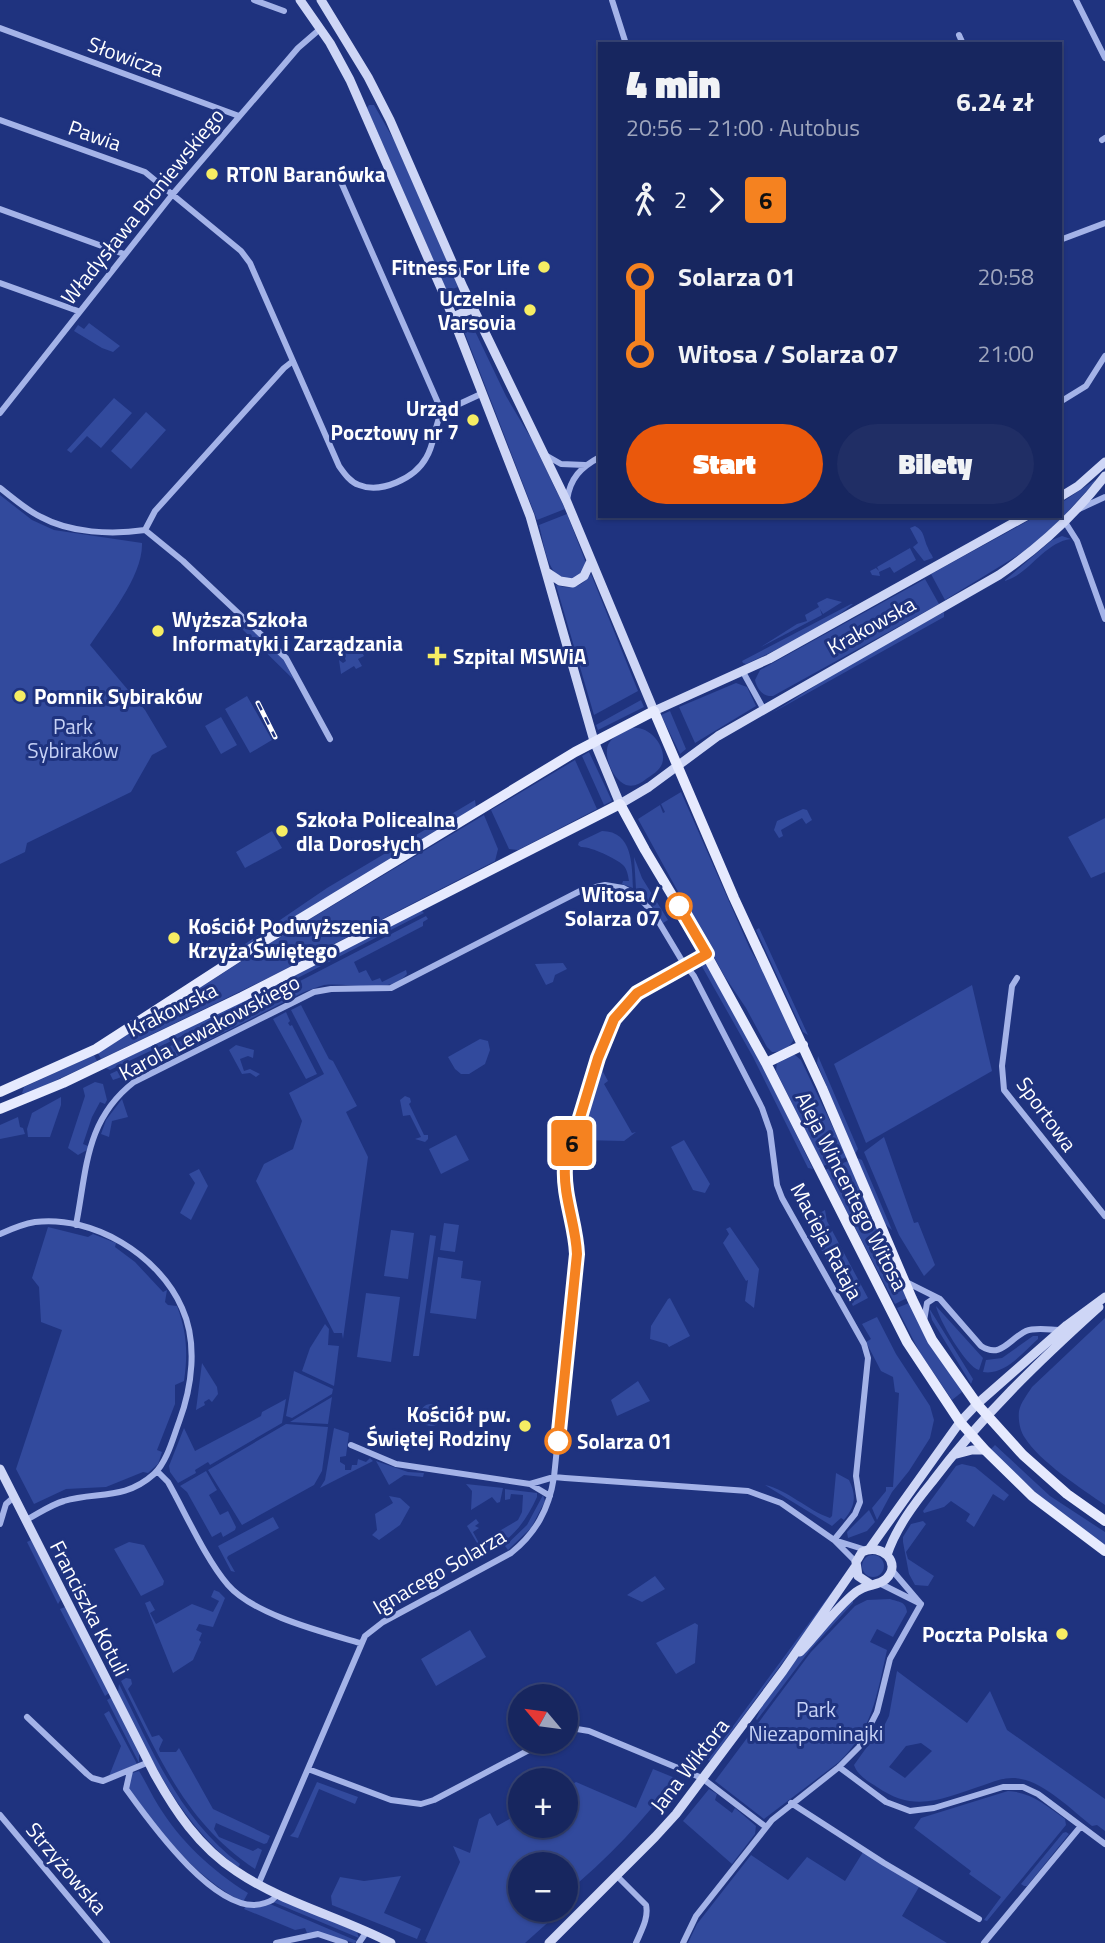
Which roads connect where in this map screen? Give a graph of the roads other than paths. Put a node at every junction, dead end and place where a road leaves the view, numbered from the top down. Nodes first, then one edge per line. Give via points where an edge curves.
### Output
1 (254, 0) edge
2 (300, 0) edge
3 (321, 0) edge
4 (612, 0) edge
5 (1076, 0) edge
6 (284, 11) dead end
7 (333, 19) junction
8 (0, 28) edge
9 (320, 29) junction
10 (960, 35) dead end
11 (625, 42) edge
12 (962, 42) edge
13 (1105, 58) edge
14 (380, 99) junction
15 (362, 106) junction
16 (239, 116) junction
17 (0, 120) edge
18 (338, 175) dead end
19 (172, 195) junction
20 (0, 209) edge
21 (1105, 223) edge
22 (1062, 239) edge
23 (124, 254) junction
24 (0, 283) edge
25 (474, 308) junction
26 (78, 311) junction
27 (453, 317) junction
28 (1105, 356) edge
29 (293, 361) junction
30 (483, 393) junction
31 (1062, 401) edge
32 (442, 412) junction
33 (0, 413) edge
34 (543, 452) junction
35 (598, 458) edge
36 (1105, 462) edge
37 (585, 465) junction
38 (1105, 476) edge
39 (0, 488) edge
40 (1062, 497) edge
41 (1105, 497) edge
42 (567, 502) junction
43 (1077, 509) junction
44 (1023, 518) edge
45 (1065, 522) junction
46 (145, 530) junction
47 (591, 560) junction
48 (548, 573) junction
49 (1105, 619) edge
50 (743, 672) junction
51 (764, 710) junction
52 (654, 711) junction
53 (330, 739) dead end
54 (594, 741) junction
55 (677, 766) junction
56 (620, 804) junction
57 (707, 954) junction
58 (685, 966) junction
59 (1017, 978) dead end
60 (803, 1045) junction
61 (766, 1063) junction
62 (15, 1087) junction
63 (0, 1092) edge
64 (20, 1102) junction
65 (0, 1109) edge
66 (1105, 1216) edge
67 (75, 1225) junction
68 (0, 1234) edge
69 (904, 1280) junction
70 (936, 1297) junction
71 (1105, 1299) edge
72 (924, 1324) junction
73 (1061, 1330) junction
74 (977, 1404) junction
75 (987, 1416) junction
76 (960, 1422) junction
77 (970, 1433) junction
78 (351, 1445) dead end
79 (985, 1450) junction
80 (951, 1456) junction
81 (0, 1469) edge
82 (157, 1471) junction
83 (554, 1477) junction
84 (530, 1484) junction
85 (550, 1496) junction
86 (14, 1497) junction
87 (26, 1520) junction
88 (1105, 1521) edge
89 (0, 1524) edge
90 (834, 1540) junction
91 (868, 1549) junction
92 (1105, 1552) edge
93 (887, 1555) junction
94 (855, 1564) junction
95 (891, 1569) junction
96 (874, 1584) junction
97 (921, 1604) junction
98 (360, 1643) junction
99 (783, 1671) junction
100 (27, 1717) dead end
101 (578, 1729) edge
102 (522, 1754) edge
103 (149, 1762) junction
104 (839, 1767) junction
105 (308, 1769) junction
106 (130, 1771) junction
107 (702, 1778) junction
108 (791, 1803) junction
109 (0, 1815) edge
110 (1081, 1826) junction
111 (765, 1827) junction
112 (1105, 1844) edge
113 (617, 1876) junction
114 (258, 1885) junction
115 (277, 1894) junction
116 (979, 1919) dead end
117 (367, 1931) junction
118 (107, 1943) edge
119 (276, 1943) edge
120 (345, 1943) edge
121 (359, 1943) edge
122 (391, 1943) edge
123 (549, 1943) edge
124 (636, 1943) edge
125 (683, 1943) edge
126 (984, 1943) edge

1 - 6 street
2 - 9 main road
3 - 7 main road
4 - 11 street
5 - 13 street
7 - 9 main road
7 - 14 main road
8 - 16 street, Słowicza
9 - 15 main road
9 - 16 street, Władysława Broniewskiego
10 - 12 street
14 - 15 main road via 367,99
14 - 25 main road
15 - 27 main road
16 - 19 street, Władysława Broniewskiego
17 - 19 street, Pawia via 138,169
18 - 32 street
19 - 23 street, Władysława Broniewskiego
19 - 29 street, Pawia via 246,256
20 - 23 street
21 - 22 street
23 - 26 street, Władysława Broniewskiego
24 - 26 street
25 - 27 main road
25 - 34 main road
26 - 33 street, Władysława Broniewskiego
27 - 30 main road
28 - 31 street via 1086,386
29 - 32 street, Pawia via 339,466 359,485 382,487 421,467
29 - 46 street via 155,511
30 - 32 street
30 - 48 main road
34 - 37 street via 561,464
34 - 42 main road
35 - 37 street
36 - 40 main road
37 - 42 street via 571,484
38 - 43 main road, Krakowska
39 - 46 street via 52,523 113,532
41 - 43 street, Krakowska
42 - 47 main road
43 - 45 main road, Krakowska
44 - 50 main road, Krakowska
45 - 49 street via 1076,539
45 - 51 main road, Krakowska via 992,579
46 - 53 street via 286,659
47 - 48 main road via 584,576 573,583
47 - 52 main road
48 - 54 main road
50 - 51 street
50 - 52 main road, Krakowska
51 - 55 main road, Krakowska
52 - 54 main road, Krakowska
52 - 55 main road, Aleja Wincentego Witosa
54 - 56 main road
54 - 62 main road, Krakowska via 289,925 118,1035
55 - 56 main road, Krakowska
55 - 60 main road, Aleja Wincentego Witosa
56 - 57 main road, Aleja Wincentego Witosa
56 - 64 main road, Krakowska via 242,997
57 - 58 street, Ignacego Solarza
57 - 61 main road, Aleja Wincentego Witosa
58 - 67 street, Karola Lewakowskiego via 646,903 623,888 600,885 545,907 391,988 314,992 149,1073 116,1098 94,1136
58 - 83 street, Ignacego Solarza via 637,993 614,1019 568,1156 564,1179 577,1254
58 - 90 street, Macieja Rataja via 762,1108 782,1198 868,1357 856,1476 860,1502
59 - 66 street, Sportowa via 1012,986 1002,1066 1004,1090
60 - 61 main road
60 - 69 main road, Aleja Wincentego Witosa
61 - 76 main road, Aleja Wincentego Witosa via 907,1342
62 - 63 main road, Krakowska
62 - 64 street
64 - 65 main road, Krakowska
67 - 68 street via 33,1223
67 - 82 street via 135,1250 172,1290 182,1308 191,1343 186,1397
69 - 70 street
69 - 72 main road, Aleja Wincentego Witosa
70 - 72 street via 927,1303
70 - 73 street via 988,1350 1002,1349 1027,1330
71 - 73 main road
71 - 75 main road
72 - 74 main road, Aleja Wincentego Witosa
73 - 74 main road
74 - 75 main road, Aleja Wincentego Witosa
74 - 76 main road
75 - 77 main road
75 - 88 main road, Aleja Wincentego Witosa via 1043,1474
76 - 77 main road, Aleja Wincentego Witosa
76 - 91 main road
77 - 79 main road, Aleja Wincentego Witosa
77 - 80 main road
78 - 84 street via 406,1466
79 - 80 main road
79 - 92 main road, Aleja Wincentego Witosa via 1041,1504
80 - 93 main road via 899,1528
81 - 86 main road, Franciszka Kotuli
82 - 87 street via 126,1490 67,1500
82 - 98 street via 233,1590 285,1618
83 - 84 street
83 - 85 street, Ignacego Solarza
83 - 90 street via 748,1491 781,1503
84 - 85 street
85 - 98 street, Ignacego Solarza via 537,1528 518,1548 375,1627
86 - 87 main road, Franciszka Kotuli
86 - 89 street via 6,1504
87 - 103 main road, Franciszka Kotuli
90 - 91 street
90 - 94 street
91 - 93 main road via 880,1549
91 - 94 main road
93 - 95 main road
94 - 96 main road via 861,1580
94 - 99 main road, Jana Wiktora
95 - 96 main road via 887,1578
95 - 97 street
96 - 97 street
96 - 99 main road, Jana Wiktora via 854,1594
97 - 104 street via 890,1659 872,1726
98 - 105 street, Ignacego Solarza
99 - 107 main road, Jana Wiktora
100 - 106 street via 92,1778 103,1781
101 - 107 street
102 - 105 street via 421,1804 391,1800
103 - 106 street
103 - 114 main road, Franciszka Kotuli via 172,1804 201,1841
104 - 108 street
104 - 110 street via 902,1809 926,1810 1015,1786 1038,1794
105 - 114 street, Ignacego Solarza
106 - 115 street via 125,1789 207,1883 250,1906 269,1902
107 - 111 street
107 - 113 main road, Jana Wiktora
108 - 111 street
108 - 116 street
109 - 118 street, Strzyżowska
110 - 112 street
110 - 126 street
111 - 125 street via 696,1916
113 - 123 main road, Jana Wiktora
113 - 124 street via 648,1909
114 - 115 main road, Franciszka Kotuli
115 - 117 main road, Franciszka Kotuli
117 - 121 street
117 - 122 main road, Franciszka Kotuli
119 - 120 street via 318,1934

